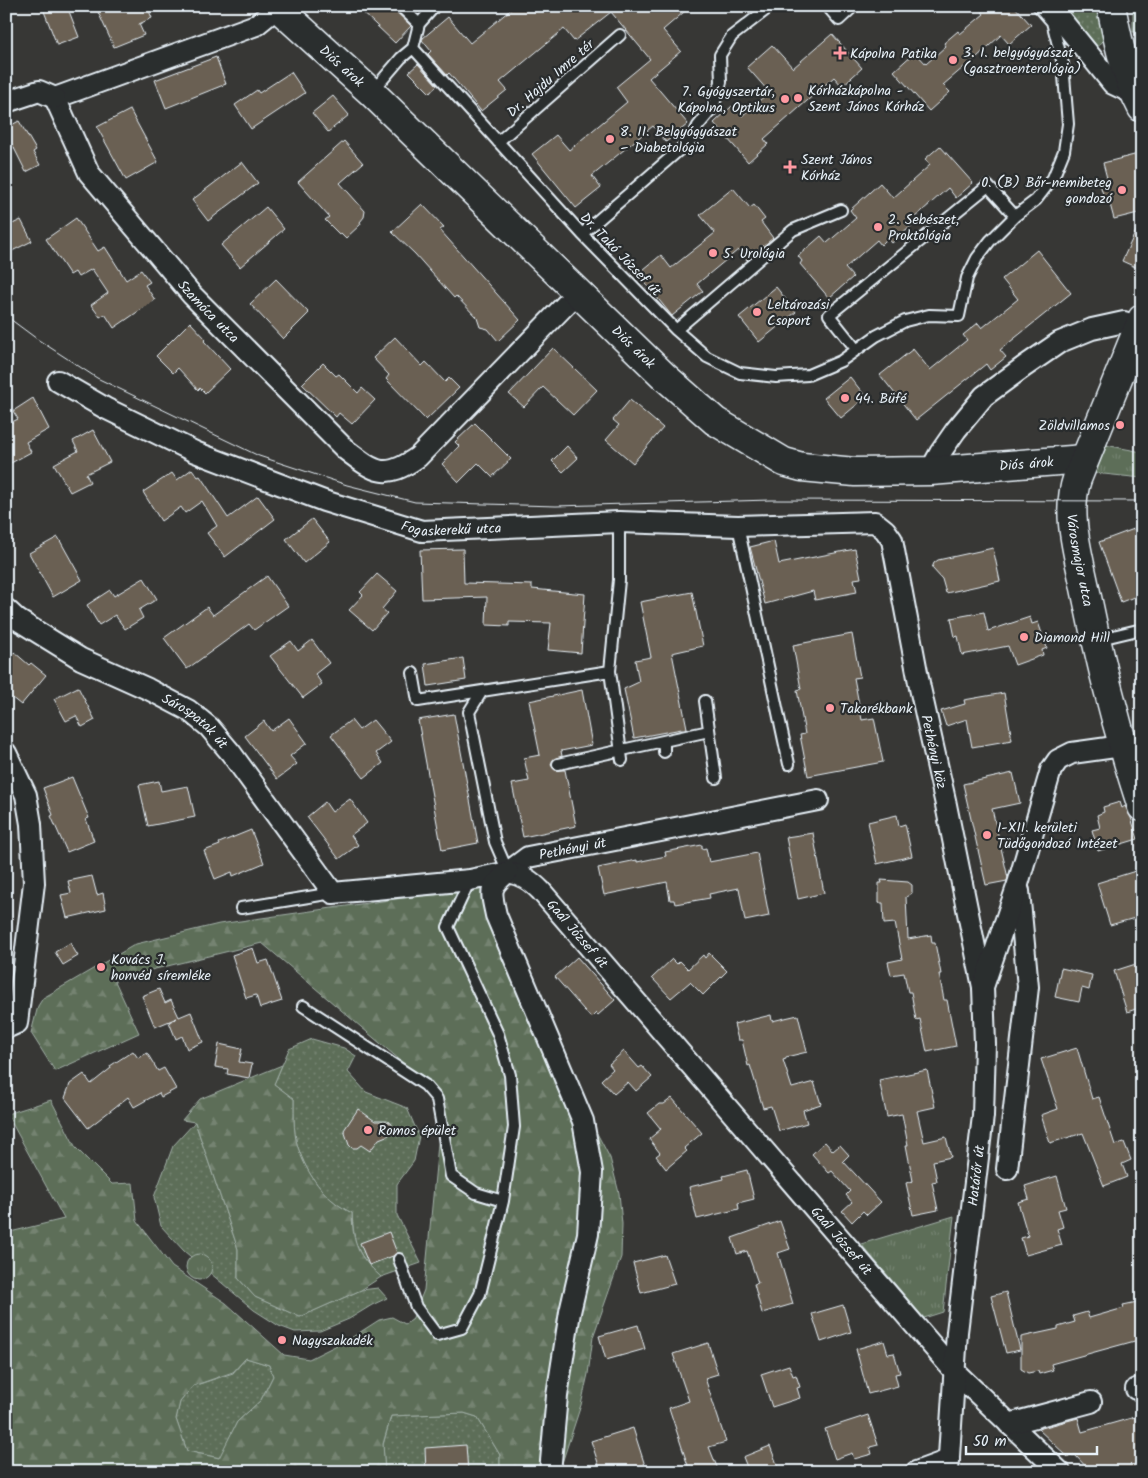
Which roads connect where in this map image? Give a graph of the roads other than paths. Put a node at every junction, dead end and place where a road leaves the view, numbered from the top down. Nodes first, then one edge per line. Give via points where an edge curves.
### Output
1 (400, 6) edge
2 (435, 6) edge
3 (771, 6) edge
4 (827, 6) edge
5 (854, 6) edge
6 (1038, 6) edge
7 (1050, 6) edge
8 (1111, 6) edge
9 (277, 7) edge
10 (418, 24) junction
11 (620, 35) dead end
12 (412, 48) junction
13 (1136, 87) edge
14 (372, 93) junction
15 (55, 98) junction
16 (6, 102) edge
17 (498, 142) junction
18 (841, 210) dead end
19 (1015, 216) junction
20 (582, 234) junction
21 (577, 293) junction
22 (1140, 324) edge
23 (676, 330) junction
24 (856, 349) junction
25 (58, 381) dead end
26 (1084, 459) junction
27 (930, 471) junction
28 (619, 522) junction
29 (875, 522) joint
30 (738, 526) junction
31 (6, 609) edge
32 (1142, 629) edge
33 (1095, 640) junction
34 (610, 671) junction
35 (413, 673) dead end
36 (482, 691) junction
37 (705, 701) dead end
38 (709, 731) junction
39 (664, 741) junction
40 (1122, 746) junction
41 (664, 752) dead end
42 (6, 753) edge
43 (621, 755) junction
44 (558, 764) dead end
45 (789, 764) dead end
46 (716, 778) dead end
47 (818, 800) dead end
48 (1142, 807) edge
49 (508, 872) junction
50 (470, 880) junction
51 (1018, 884) junction
52 (334, 892) junction
53 (241, 908) dead end
54 (982, 987) junction
55 (302, 1006) dead end
56 (12, 1026) edge
57 (1007, 1169) dead end
58 (503, 1201) junction
59 (399, 1259) dead end
60 (955, 1372) junction
61 (1090, 1402) dead end
62 (1009, 1424) junction
63 (949, 1466) edge
64 (550, 1472) edge
65 (916, 1472) edge
66 (1060, 1472) edge

1 - 10 lane
2 - 10 lane
3 - 20 lane via 732,36 720,55 722,82 713,108 692,139
4 - 5 lane via 839,20
6 - 19 lane via 1052,22 1063,64 1068,124 1064,151 1052,178 1036,200
7 - 13 street via 1113,84
8 - 13 street
9 - 14 street, Diós árok
9 - 15 street via 256,25
10 - 12 lane
11 - 17 lane, Dr. Hajdu Imre tér
12 - 14 lane
12 - 17 lane, Dr. Takó József út
14 - 21 street, Diós árok
15 - 16 street via 39,91
15 - 21 street, Szamóca utca via 89,173 186,288 346,450 368,466 386,472 398,470 418,457
17 - 20 lane, Dr. Takó József út
18 - 23 lane via 794,230
19 - 24 lane, Dr. Takó József út via 977,258 967,278 959,316 929,315 905,322
19 - 24 lane via 988,186 829,315
20 - 23 lane, Dr. Takó József út
21 - 27 street, Diós árok via 715,421 784,462 855,472
22 - 26 street, Városmajor utca
22 - 27 street via 1124,322 1092,329 1060,342 1025,366 984,396 956,430
23 - 24 lane, Dr. Takó József út via 707,357 724,365 740,372 776,377 808,375 841,361
25 - 28 street, Fogaskerekű utca via 105,408 196,452 324,501 422,531
26 - 27 street, Diós árok
26 - 33 street, Városmajor utca via 1072,507
28 - 30 street, Fogaskerekű utca
28 - 34 lane via 619,580
29 - 30 street, Fogaskerekű utca
29 - 54 street, Pethényi köz via 892,540
30 - 45 lane
31 - 52 street, Sárospatak út via 81,659 156,693 188,710 210,727
32 - 33 lane
33 - 40 street, Városmajor utca
34 - 36 lane
34 - 43 lane
35 - 36 lane via 418,701
36 - 49 lane via 469,712 495,842
37 - 38 lane
38 - 39 lane
38 - 46 lane
39 - 41 lane
39 - 43 lane
40 - 48 street, Városmajor utca
40 - 51 street, Határőr út via 1084,750 1058,760 1051,770
42 - 56 street via 26,795 34,876
43 - 44 lane
47 - 49 street, Pethényi út via 528,857
49 - 50 street, Pethényi út
49 - 60 street, Gaál József út via 521,874 542,890
49 - 64 street via 496,882 492,894 496,915 583,1121 592,1172 588,1234 570,1312
50 - 52 street, Pethényi út
50 - 58 lane via 448,927 498,1034 510,1075 514,1127
51 - 54 street, Határőr út
51 - 57 street, Határőr út via 1028,987
52 - 53 lane, Pethényi út
54 - 60 street, Határőr út via 985,1044 983,1116
55 - 58 lane via 425,1085 437,1099 451,1176 476,1193
58 - 59 lane via 480,1294 462,1328 437,1334 416,1307
60 - 62 street, Gaál József út
60 - 63 street, Határőr út
61 - 62 street
62 - 66 street, Gaál József út
63 - 65 street

